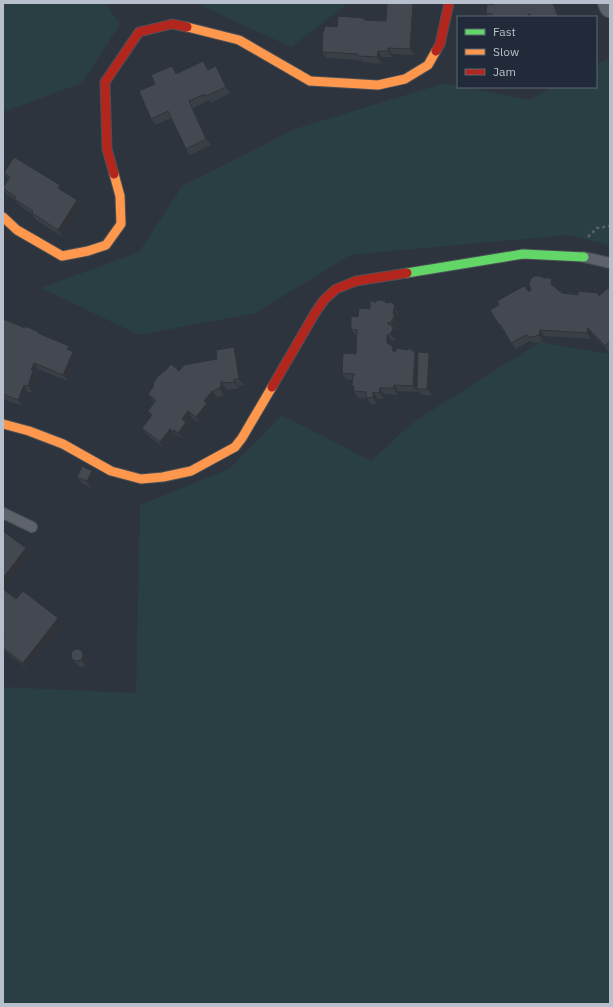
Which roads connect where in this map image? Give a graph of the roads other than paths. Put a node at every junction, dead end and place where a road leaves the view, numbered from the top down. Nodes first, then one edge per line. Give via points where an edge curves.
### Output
1 (449, 3) edge
2 (608, 3) edge
3 (610, 7) edge
4 (3, 217) edge
5 (584, 257) joint
6 (610, 263) edge
7 (3, 424) edge
8 (3, 513) edge
9 (32, 527) dead end

1 - 4 street via 440,44 428,65 405,80 378,85 310,81 239,40 172,24 139,32 105,82 108,150 120,196 121,224 106,245 62,256 17,230
2 - 3 street
5 - 6 lane
5 - 7 street via 523,254 356,282 336,289 315,313 235,447 191,471 141,479 111,471 63,444
8 - 9 lane

